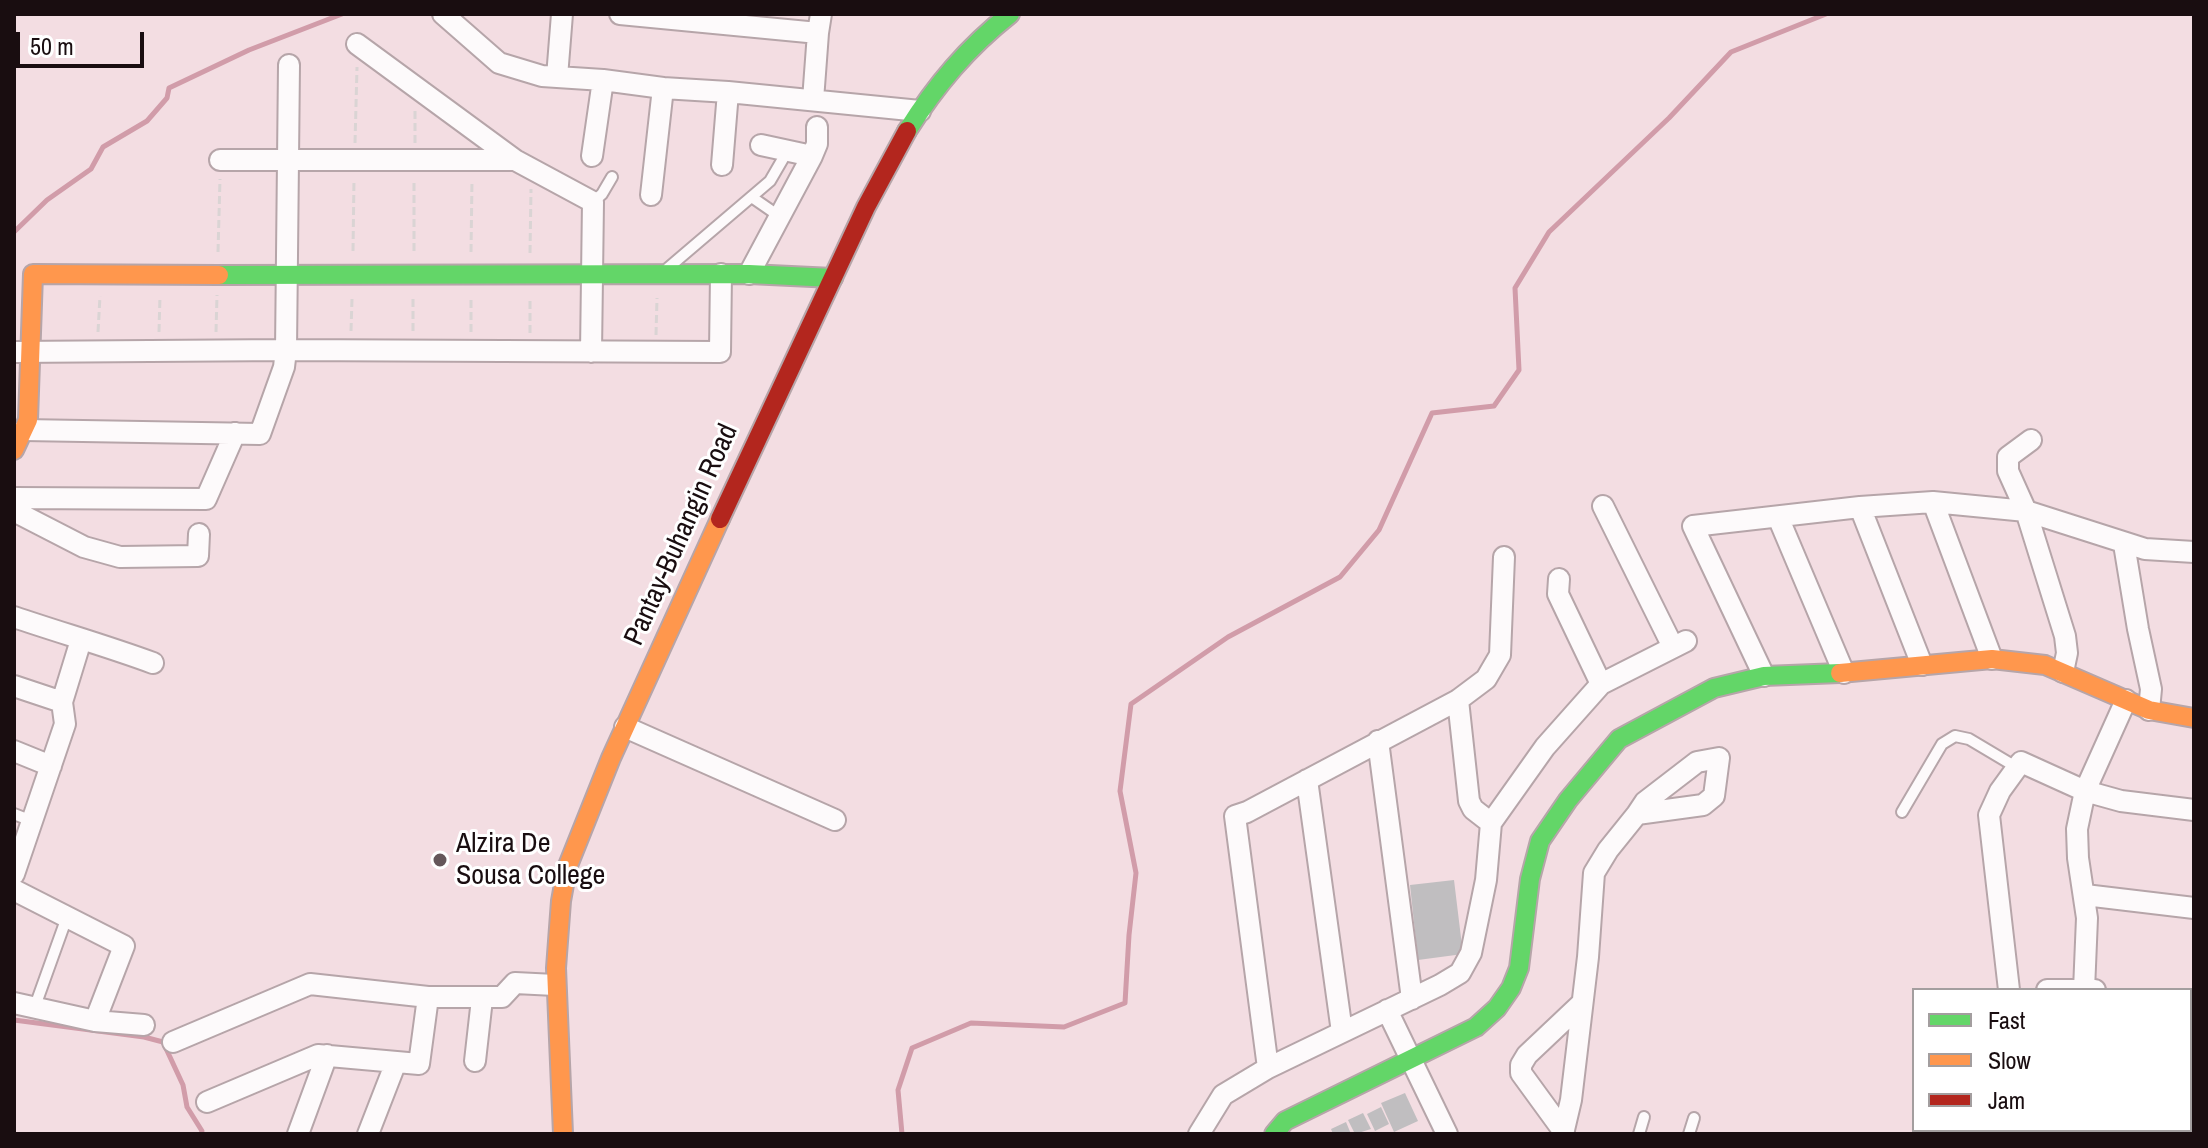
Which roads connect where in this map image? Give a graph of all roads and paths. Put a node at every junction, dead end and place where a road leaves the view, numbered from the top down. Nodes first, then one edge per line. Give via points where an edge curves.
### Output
1 (443, 14) edge
2 (562, 14) edge
3 (625, 14) edge
4 (1010, 14) edge
5 (696, 18) edge
6 (759, 21) edge
7 (820, 24) edge
8 (357, 44) joint
9 (289, 65) dead end
10 (557, 77) junction
11 (603, 80) junction
12 (415, 87) junction
13 (663, 88) junction
14 (728, 92) junction
15 (813, 100) junction
16 (920, 111) junction
17 (817, 127) dead end
18 (761, 145) dead end
19 (788, 150) junction
20 (592, 156) dead end
21 (812, 156) junction
22 (220, 160) dead end
23 (288, 160) junction
24 (414, 160) junction
25 (515, 160) junction
26 (355, 161) junction
27 (722, 165) dead end
28 (612, 177) dead end
29 (651, 195) dead end
30 (753, 198) junction
31 (593, 202) junction
32 (779, 216) junction
33 (101, 274) junction
34 (721, 274) junction
35 (749, 274) junction
36 (161, 275) junction
37 (287, 275) junction
38 (352, 275) junction
39 (414, 275) junction
40 (659, 275) junction
41 (592, 276) junction
42 (833, 278) junction
43 (286, 350) junction
44 (350, 351) junction
45 (413, 351) junction
46 (22, 352) edge
47 (97, 352) junction
48 (158, 352) junction
49 (591, 352) junction
50 (656, 352) junction
51 (24, 430) junction
52 (235, 433) junction
53 (2031, 440) dead end
54 (14, 450) edge
55 (14, 498) edge
56 (1933, 502) junction
57 (1603, 506) dead end
58 (1860, 507) junction
59 (14, 511) edge
60 (2026, 511) junction
61 (1778, 517) junction
62 (199, 534) dead end
63 (2124, 544) junction
64 (2194, 552) edge
65 (1504, 557) dead end
66 (1559, 579) dead end
67 (14, 617) edge
68 (81, 640) junction
69 (1992, 659) junction
70 (153, 663) dead end
71 (1922, 665) junction
72 (2063, 672) junction
73 (1844, 673) junction
74 (1764, 676) junction
75 (1601, 684) junction
76 (14, 686) edge
77 (1458, 700) junction
78 (2126, 700) junction
79 (62, 702) junction
80 (2149, 710) junction
81 (2194, 718) edge
82 (625, 727) junction
83 (1378, 741) junction
84 (14, 751) edge
85 (51, 766) junction
86 (2016, 767) junction
87 (1307, 780) junction
88 (2085, 791) junction
89 (2194, 810) edge
90 (1902, 812) dead end
91 (1637, 814) dead end
92 (23, 818) edge
93 (835, 820) dead end
94 (1491, 823) junction
95 (14, 874) edge
96 (14, 890) edge
97 (2085, 895) junction
98 (2194, 908) edge
99 (67, 917) junction
100 (555, 985) junction
101 (2009, 988) edge
102 (2088, 988) edge
103 (428, 997) junction
104 (482, 999) junction
105 (1412, 999) junction
106 (1581, 1004) junction
107 (24, 1006) edge
108 (1387, 1010) junction
109 (95, 1021) junction
110 (144, 1025) dead end
111 (1342, 1032) junction
112 (173, 1042) dead end
113 (327, 1055) junction
114 (1410, 1060) junction
115 (475, 1061) dead end
116 (396, 1062) junction
117 (1268, 1068) junction
118 (2194, 1091) edge
119 (207, 1102) dead end
120 (1644, 1117) dead end
121 (1694, 1118) dead end
122 (1564, 1133) edge
123 (298, 1134) edge
124 (368, 1134) edge
125 (563, 1134) edge
126 (1199, 1134) edge
127 (1274, 1134) edge
128 (1447, 1134) edge
129 (1639, 1134) edge
130 (1689, 1134) edge
131 (2194, 1134) edge

1 - 10 street via 499,63
2 - 10 street
3 - 5 street
4 - 16 street, Pantay-Buhangin Road via 987,29
5 - 6 street
6 - 7 street
7 - 15 street
8 - 12 street
8 - 26 path
9 - 23 street
10 - 11 street
11 - 13 street
11 - 20 street
12 - 24 path
12 - 25 street
13 - 14 street
13 - 29 street
14 - 15 street
14 - 27 street
15 - 16 street
16 - 42 street, Pantay-Buhangin Road
17 - 21 street
18 - 19 street
19 - 21 street
19 - 30 lane
21 - 32 street
22 - 23 street
23 - 26 street
23 - 37 street
24 - 25 street
24 - 26 street
24 - 39 path
25 - 31 street
26 - 38 path
28 - 31 lane
30 - 32 lane
30 - 40 lane
31 - 41 street
32 - 35 street
33 - 36 street
33 - 46 street via 33,274
33 - 47 path
34 - 35 street
34 - 40 street
34 - 50 street via 720,352
35 - 42 street
36 - 37 street
36 - 48 path
37 - 38 street
37 - 43 street
38 - 39 street
38 - 44 path
39 - 41 street
39 - 45 path
40 - 41 street
40 - 50 path
41 - 49 street
42 - 82 street, Pantay-Buhangin Road
43 - 44 street
43 - 48 street
43 - 52 street via 260,434
44 - 45 street
45 - 49 street
46 - 47 street
46 - 51 street via 28,420
47 - 48 street
49 - 50 street
51 - 52 street
51 - 54 street
52 - 55 street via 206,499
53 - 60 street via 2008,457 2008,471
56 - 58 street
56 - 60 street
56 - 69 street
57 - 75 street via 1679,644
58 - 61 street
58 - 71 street
59 - 62 street via 84,547 120,557 198,556
60 - 63 street
60 - 72 street via 2065,636
61 - 73 street
61 - 74 street via 1693,526
63 - 64 street
63 - 80 street via 2151,689
65 - 77 street via 1500,655 1486,679
66 - 75 street via 1558,594
67 - 68 street
68 - 70 street
68 - 79 street
69 - 71 street
69 - 72 street
71 - 73 street
72 - 78 street
73 - 74 street
74 - 114 street via 1714,688 1609,749 1535,854 1524,954 1508,994 1476,1027
75 - 94 street via 1545,747
76 - 79 street
77 - 83 street
77 - 94 street via 1469,801
78 - 80 street
78 - 88 street
79 - 85 street via 65,724
80 - 81 street
82 - 93 street
82 - 100 street, Pantay-Buhangin Road via 567,867
83 - 87 street
83 - 105 street
84 - 85 street
85 - 92 street
86 - 88 street via 2021,762
86 - 90 lane via 1955,736 1942,744
86 - 101 street via 1989,815
87 - 111 street
87 - 117 street via 1235,816
88 - 89 street
88 - 97 street via 2077,829
91 - 106 street via 1594,873
92 - 95 street
94 - 105 street via 1471,953 1460,973
96 - 99 street
97 - 98 street
97 - 102 street
99 - 107 lane
99 - 109 street via 124,946
100 - 104 street via 515,983 502,997
100 - 125 street, Pantay-Buhangin Road
103 - 104 street
103 - 112 street via 310,984
103 - 116 street via 419,1064
104 - 115 street
105 - 108 street
106 - 122 street
106 - 122 street via 1521,1065 1521,1073
107 - 109 street
108 - 111 street
108 - 114 street
109 - 110 street
111 - 117 street
113 - 116 street
113 - 119 street
113 - 123 street
114 - 127 street via 1285,1121
114 - 128 street
116 - 124 street
117 - 126 street via 1223,1095
118 - 131 street
120 - 129 lane
121 - 130 lane

